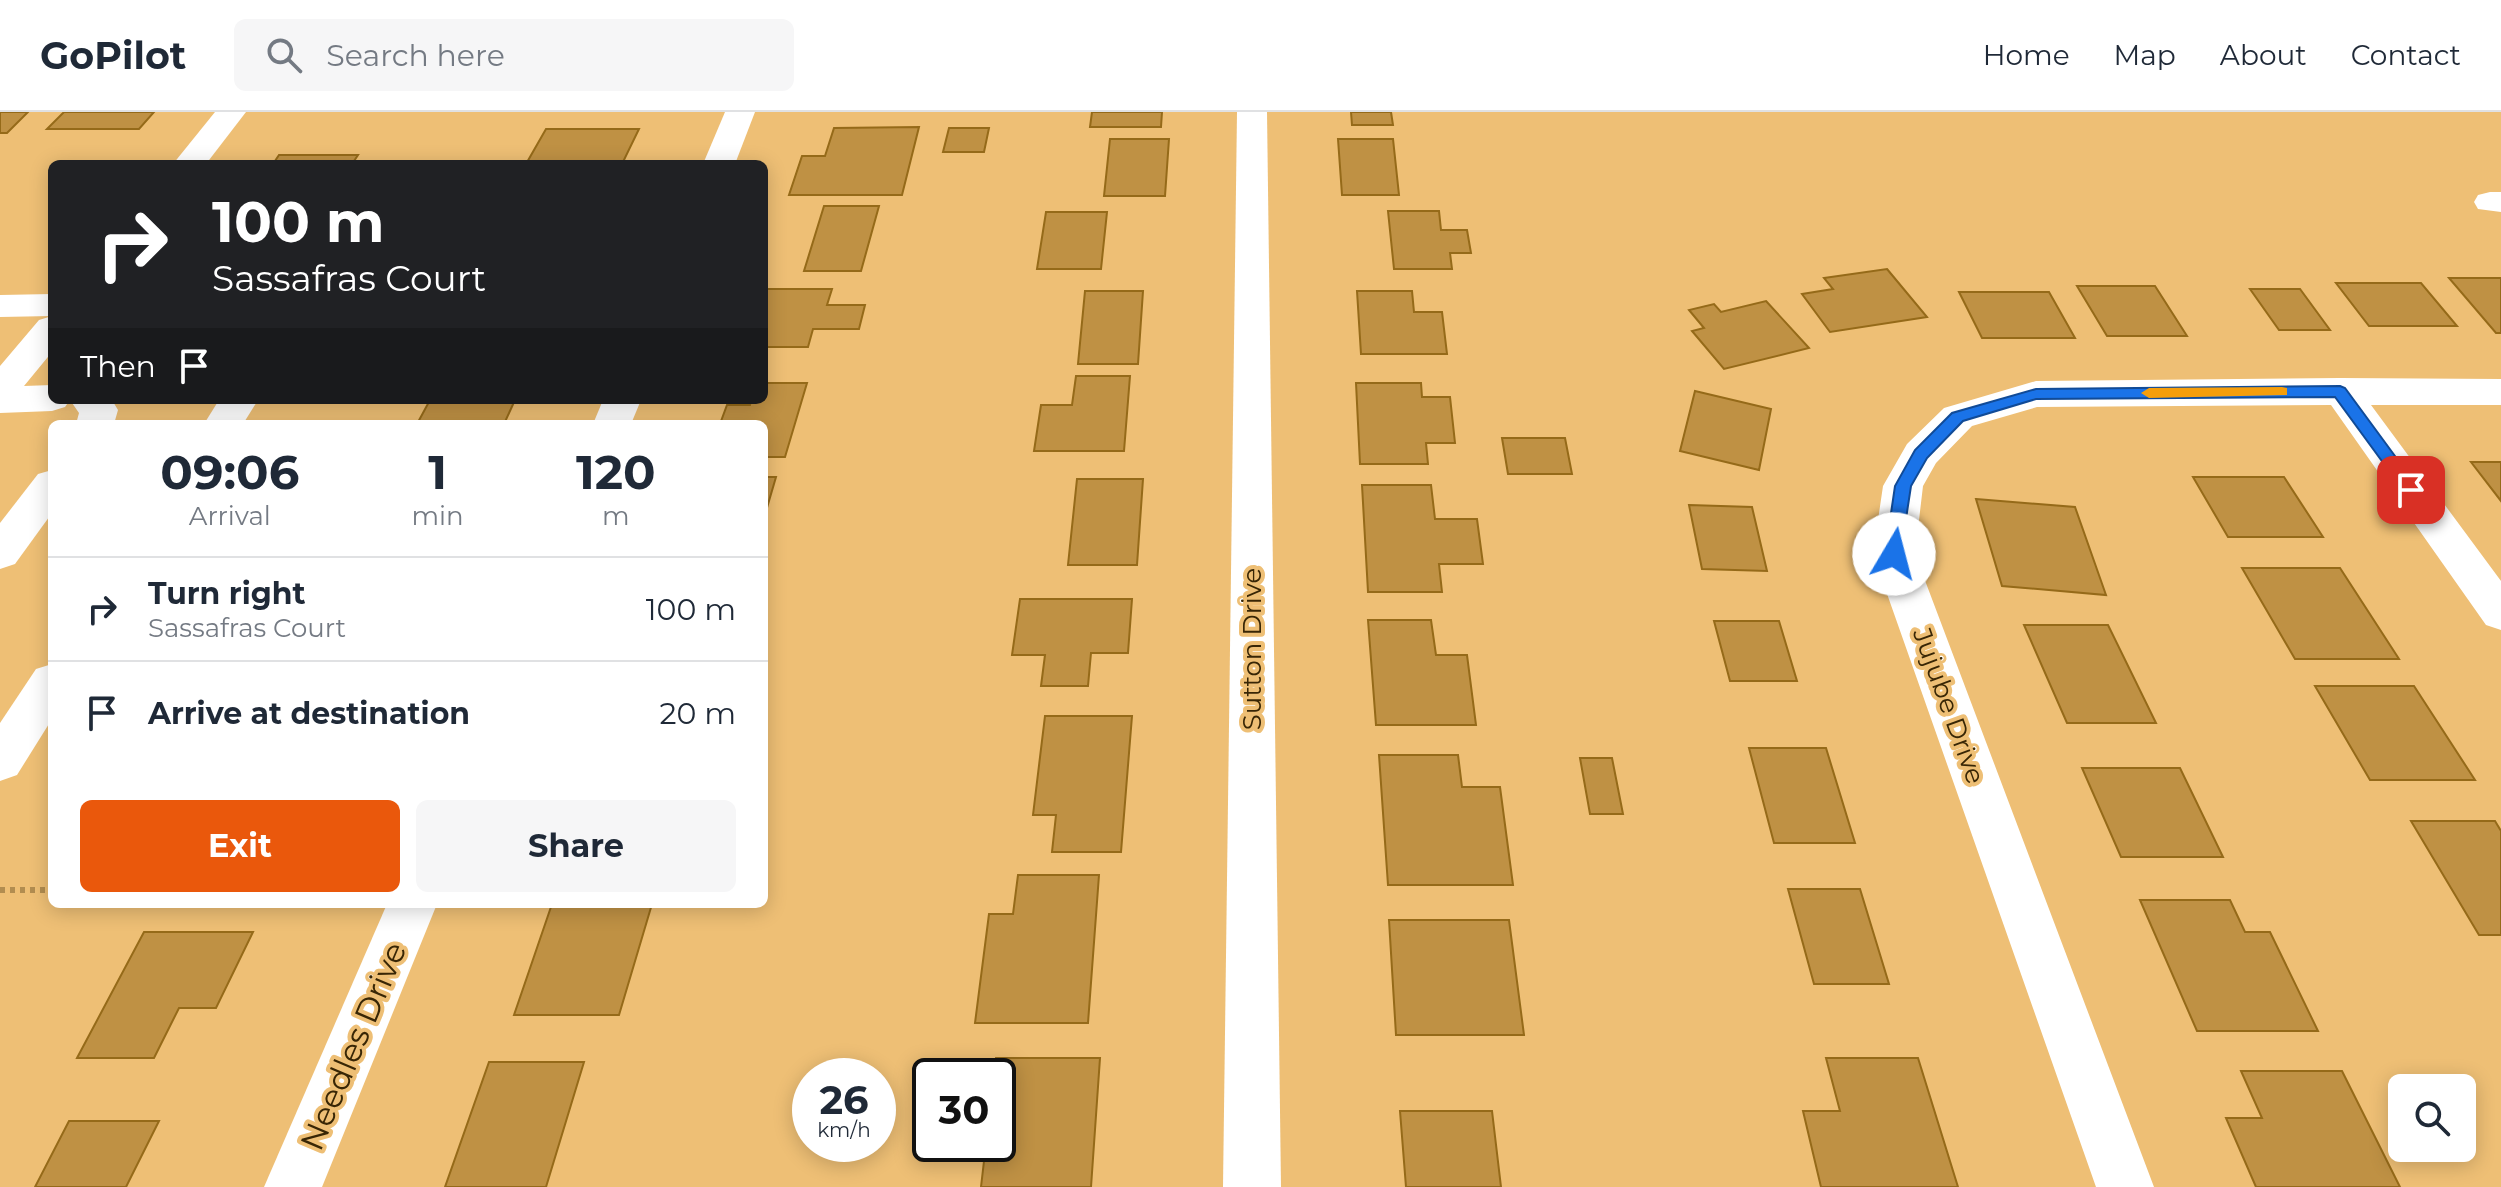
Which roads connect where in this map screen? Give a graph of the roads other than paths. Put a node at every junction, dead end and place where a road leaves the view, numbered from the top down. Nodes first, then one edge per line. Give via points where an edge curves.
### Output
1 (231, 112) edge
2 (740, 112) edge
3 (1252, 112) edge
4 (192, 160) edge
5 (721, 160) edge
6 (48, 305) edge
7 (0, 306) edge
8 (48, 333) edge
9 (0, 391) edge
10 (2340, 391) junction
11 (2501, 392) edge
12 (48, 398) edge
13 (0, 400) edge
14 (48, 489) edge
15 (0, 553) edge
16 (2501, 613) edge
17 (48, 688) edge
18 (0, 761) edge
19 (410, 908) edge
20 (293, 1187) edge
21 (1252, 1187) edge
22 (2125, 1187) edge

1 - 4 street
2 - 5 street
3 - 21 street, Sutton Drive
6 - 7 street
8 - 9 street
10 - 11 street, Jujube Drive
10 - 16 street
10 - 22 street, Jujube Drive via 2036,394 1958,417 1921,454 1903,486 1894,554
12 - 13 street
14 - 15 street
17 - 18 street
19 - 20 street, Needles Drive

